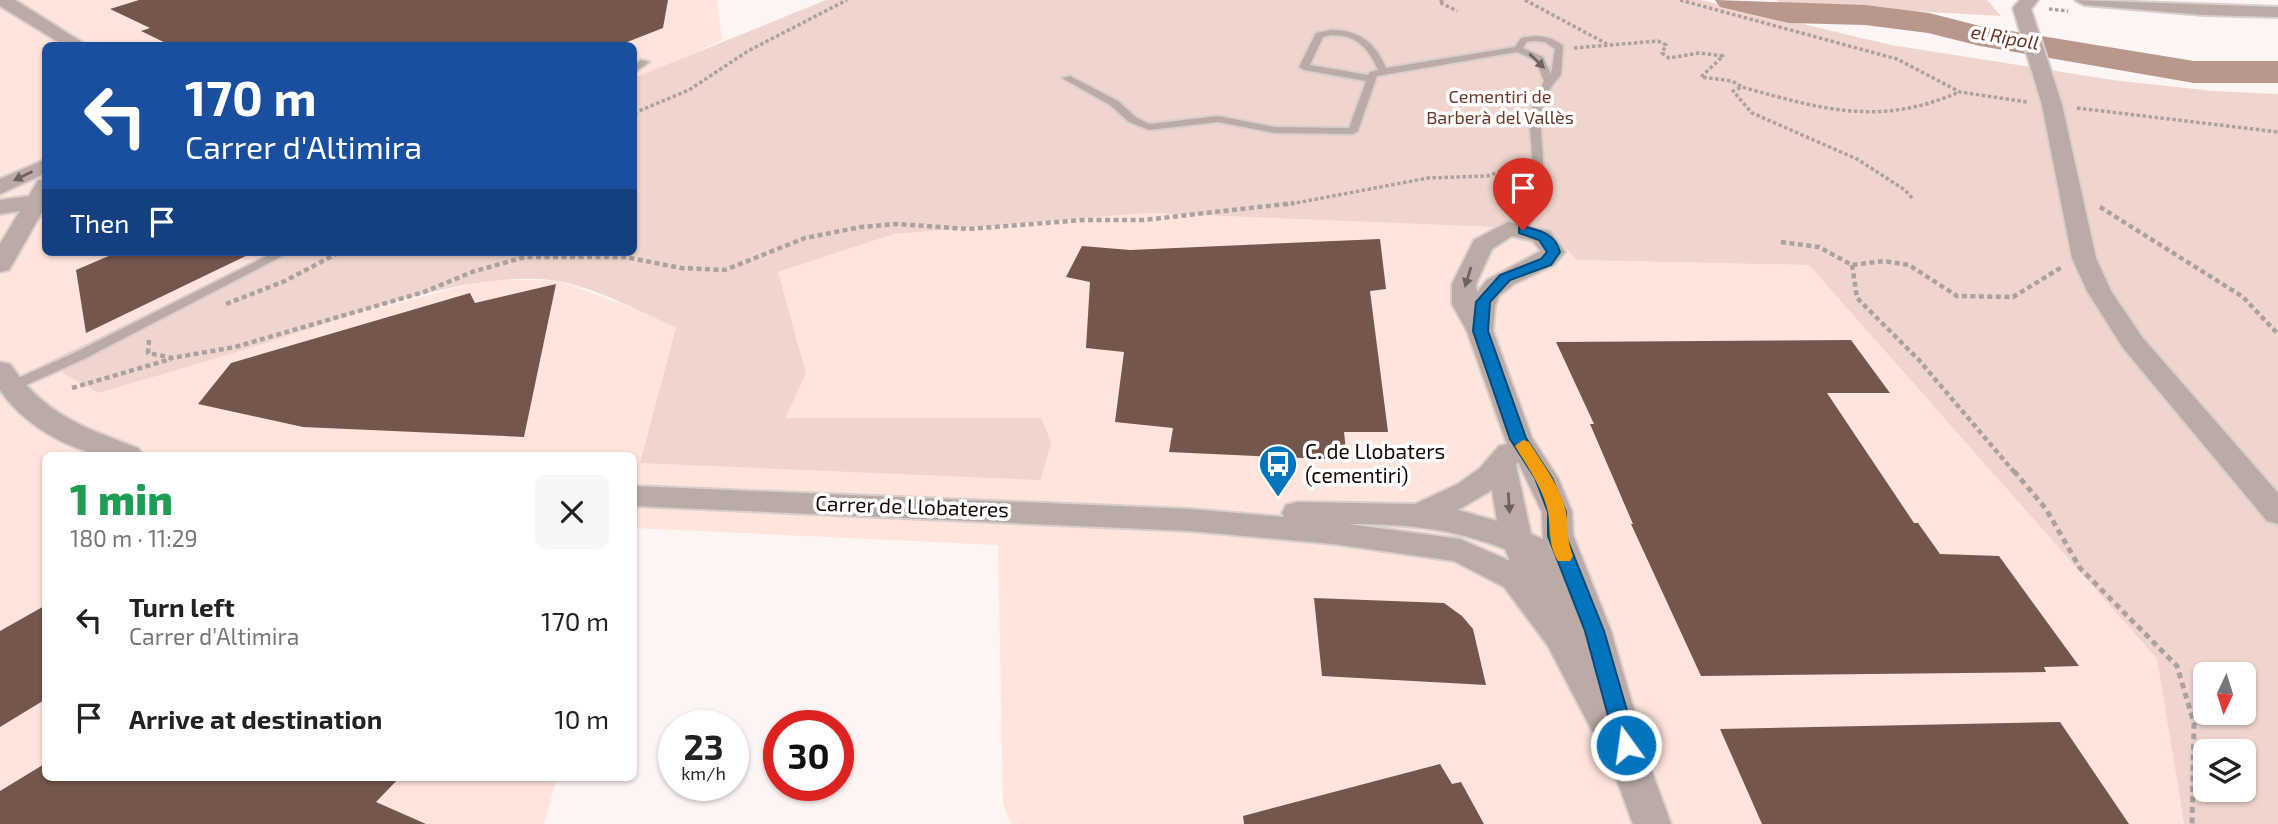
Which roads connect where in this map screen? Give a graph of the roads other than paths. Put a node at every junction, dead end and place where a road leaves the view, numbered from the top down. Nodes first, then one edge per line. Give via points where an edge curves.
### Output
1 (3, 0) edge
2 (2084, 0) edge
3 (2026, 4) edge
4 (2278, 12) edge
5 (72, 42) edge
6 (1518, 48) junction
7 (644, 62) dead end
8 (637, 68) edge
9 (1383, 71) junction
10 (1067, 78) dead end
11 (1372, 79) junction
12 (1549, 81) junction
13 (42, 167) edge
14 (0, 187) edge
15 (41, 193) edge
16 (0, 207) edge
17 (1523, 230) junction
18 (1494, 237) junction
19 (276, 256) edge
20 (1549, 258) junction
21 (0, 265) edge
22 (1480, 331) junction
23 (5, 379) edge
24 (1518, 439) junction
25 (120, 452) edge
26 (1502, 465) junction
27 (637, 496) edge
28 (2278, 513) edge
29 (1418, 516) junction
30 (1190, 520) junction
31 (1469, 538) junction
32 (1532, 543) junction
33 (1577, 667) junction
34 (1633, 772) junction
35 (1651, 824) edge

1 - 5 street
2 - 4 street
3 - 28 street via 2084,254 2099,291 2132,342
6 - 9 lane
6 -> 12 lane via 1539,59
6 - 12 lane via 1532,38 1551,41 1560,48 1559,65
7 - 8 lane
9 - 11 lane
9 - 11 lane via 1374,48 1342,33 1320,35 1304,67
10 - 11 lane via 1149,127 1218,119 1275,130 1353,131
12 - 17 lane via 1534,115 1535,192
13 -> 14 street
15 - 16 street
15 - 21 street
17 - 18 street via 1508,229
17 - 20 street via 1551,243
18 - 20 street via 1510,254 1533,260
18 -> 22 street via 1482,245 1464,284 1465,304
19 - 23 lane via 79,356
20 - 22 street via 1505,278 1483,302
22 - 24 street
23 - 25 street via 29,410 46,423
24 - 26 street
24 - 32 street via 1557,512
26 - 29 street via 1457,500
26 -> 32 street via 1511,525
27 - 30 street, Carrer de Llobateres
29 - 30 street, Carrer de Llobateres via 1241,514
29 - 31 street, Carrer de Llobateres
30 - 31 street, Carrer de Llobateres
31 - 32 street
31 - 33 street via 1515,578
32 - 33 street via 1524,559 1555,594 1567,621
32 - 34 street via 1574,584 1594,631
33 - 34 street
34 - 35 street

